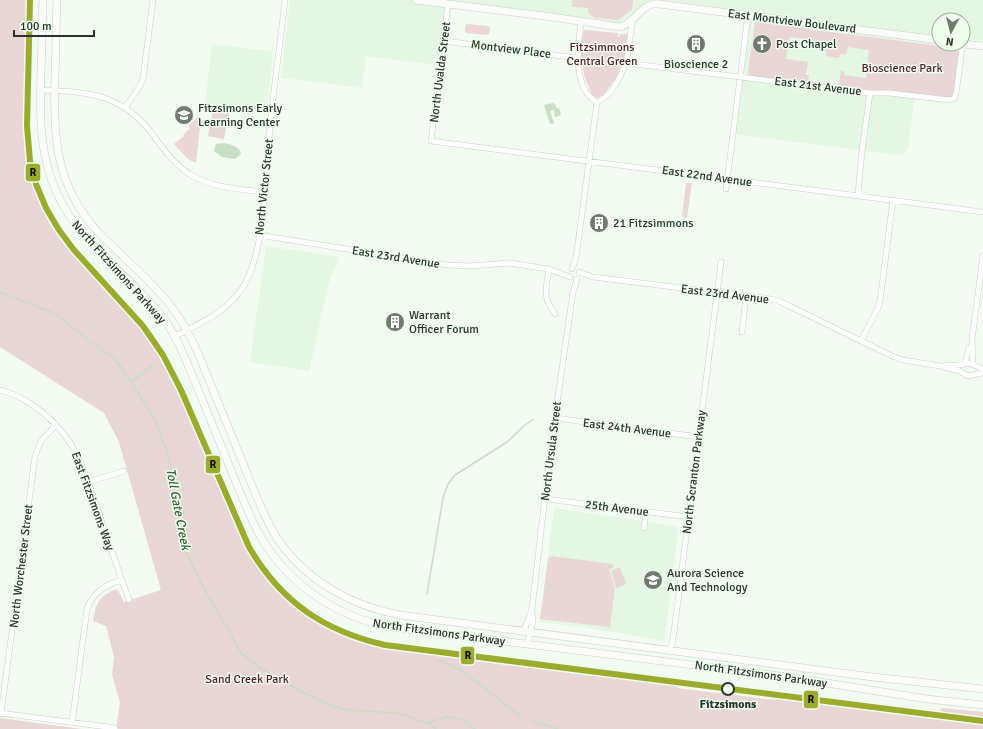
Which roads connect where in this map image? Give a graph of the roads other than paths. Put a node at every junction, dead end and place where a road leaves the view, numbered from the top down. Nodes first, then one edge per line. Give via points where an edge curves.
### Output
1 (43, 0) edge
2 (57, 0) edge
3 (153, 0) edge
4 (285, 0) edge
5 (416, 0) edge
6 (424, 0) edge
7 (678, 3) edge
8 (448, 4) junction
9 (748, 15) junction
10 (632, 20) junction
11 (581, 22) junction
12 (931, 39) edge
13 (444, 41) junction
14 (971, 45) edge
15 (983, 46) edge
16 (962, 52) edge
17 (578, 58) junction
18 (626, 63) junction
19 (740, 77) junction
20 (41, 90) junction
21 (54, 91) junction
22 (870, 93) junction
23 (597, 102) junction
24 (125, 108) junction
25 (431, 141) joint
26 (588, 160) junction
27 (727, 179) junction
28 (726, 189) dead end
29 (264, 192) junction
30 (858, 195) junction
31 (893, 200) junction
32 (983, 212) edge
33 (259, 235) junction
34 (983, 256) edge
35 (576, 258) junction
36 (721, 262) dead end
37 (549, 270) junction
38 (571, 270) junction
39 (579, 271) junction
40 (557, 272) junction
41 (570, 277) junction
42 (593, 277) junction
43 (577, 279) junction
44 (573, 292) junction
45 (717, 292) junction
46 (746, 296) junction
47 (555, 314) dead end
48 (187, 330) junction
49 (742, 332) dead end
50 (174, 336) junction
51 (972, 339) junction
52 (861, 341) junction
53 (964, 364) junction
54 (973, 365) junction
55 (940, 366) junction
56 (983, 369) edge
57 (962, 372) junction
58 (983, 373) edge
59 (973, 374) junction
60 (0, 390) edge
61 (555, 418) junction
62 (56, 425) junction
63 (699, 437) junction
64 (124, 471) dead end
65 (88, 482) junction
66 (546, 499) junction
67 (646, 511) junction
68 (689, 517) junction
69 (644, 528) dead end
70 (122, 580) junction
71 (129, 600) dead end
72 (531, 610) junction
73 (522, 632) junction
74 (531, 633) junction
75 (527, 644) junction
76 (669, 651) junction
77 (983, 689) edge
78 (983, 705) edge
79 (1, 713) edge
80 (72, 723) junction
81 (115, 728) edge

1 - 20 main road, North Fitzsimons Parkway
2 - 21 main road, North Fitzsimons Parkway
3 - 24 street via 143,77
4 - 29 street, North Victor Street
5 - 6 main road, East Montview Boulevard
6 - 8 main road, East Montview Boulevard
7 - 9 main road, East Montview Boulevard
7 - 10 main road, East Montview Boulevard via 650,4
8 - 11 main road, East Montview Boulevard
8 - 13 street, North Uvalda Street
9 - 12 main road, East Montview Boulevard
9 - 19 street
10 - 11 main road, East Montview Boulevard via 620,27
10 - 18 street
11 - 17 street
13 - 17 street, Montview Place
13 - 25 street, North Uvalda Street
14 - 15 main road
16 - 22 street, East 21st Avenue via 956,94 952,100
17 - 23 street via 583,84 591,98
18 - 19 street, East 21st Avenue
18 - 23 street via 609,94
19 - 22 street, East 21st Avenue
19 - 27 street
20 - 21 street
20 - 50 main road, North Fitzsimons Parkway via 43,146 60,200 82,234 150,302
21 - 24 street via 98,95
21 - 48 main road, North Fitzsimons Parkway via 58,153 66,182 75,201 97,231 161,295
22 - 30 street
23 - 26 street
24 - 29 street via 138,118 172,160 191,175 214,185
25 - 26 street, East 22nd Avenue
26 - 27 street, East 22nd Avenue
26 - 35 street
27 - 28 street
27 - 30 street, East 22nd Avenue
29 - 33 street, North Victor Street
30 - 31 street, East 22nd Avenue
31 - 32 street, East 22nd Avenue
31 - 52 street via 878,307
33 - 37 street, East 23rd Avenue via 447,265 509,263
33 - 48 street, North Victor Street via 254,265 240,291 220,310
34 - 51 street
35 - 38 street
35 - 39 street
36 - 45 street, North Scranton Parkway
37 - 40 street, East 23rd Avenue
37 - 47 street via 546,297
38 - 39 street via 575,268
38 - 40 street, East 23rd Avenue
38 - 41 street
39 - 42 street, East 23rd Avenue
39 - 43 street via 580,276
40 - 41 street, East 23rd Avenue
41 - 43 street
41 - 44 street, North Ursula Street
42 - 43 street, East 23rd Avenue
42 - 45 street, East 23rd Avenue
43 - 44 street, North Ursula Street
44 - 61 street, North Ursula Street
45 - 46 street, East 23rd Avenue
45 - 63 street, North Scranton Parkway
46 - 49 street
46 - 52 street, East 23rd Avenue via 781,302
48 - 50 street, North Victor Street
48 - 73 main road, North Fitzsimons Parkway via 266,517 278,539 304,569 343,597 376,610
50 - 75 main road, North Fitzsimons Parkway via 186,359 252,521 266,546 294,579 336,609 373,623
51 - 53 street
51 - 54 street
52 - 55 street, East 23rd Avenue via 903,360
53 - 54 street
53 - 55 street, East 23rd Avenue
53 - 57 street
54 - 56 street
54 - 59 street
55 - 57 street, East 23rd Avenue
57 - 59 street via 967,376
58 - 59 street
60 - 62 street, East Fitzsimons Way via 27,402
61 - 63 street, East 24th Avenue
61 - 66 street, North Ursula Street
62 - 65 street, East Fitzsimons Way via 73,447
62 - 79 street, North Worchester Street via 41,441 35,456
63 - 68 street, North Scranton Parkway
64 - 65 street
65 - 70 street, East Fitzsimons Way
66 - 67 street, 25th Avenue
66 - 72 street, North Ursula Street
67 - 68 street, 25th Avenue
67 - 69 street
68 - 76 street, North Scranton Parkway
70 - 71 street, East Fitzsimons Way
70 - 80 street via 100,590 89,603
72 - 73 street, North Ursula Street via 526,628
72 - 74 street, North Ursula Street
73 - 74 main road, North Fitzsimons Parkway
74 - 75 street, North Ursula Street
74 - 76 main road, North Fitzsimons Parkway
75 - 78 main road, North Fitzsimons Parkway
76 - 77 main road, North Fitzsimons Parkway
79 - 80 street
80 - 81 street

